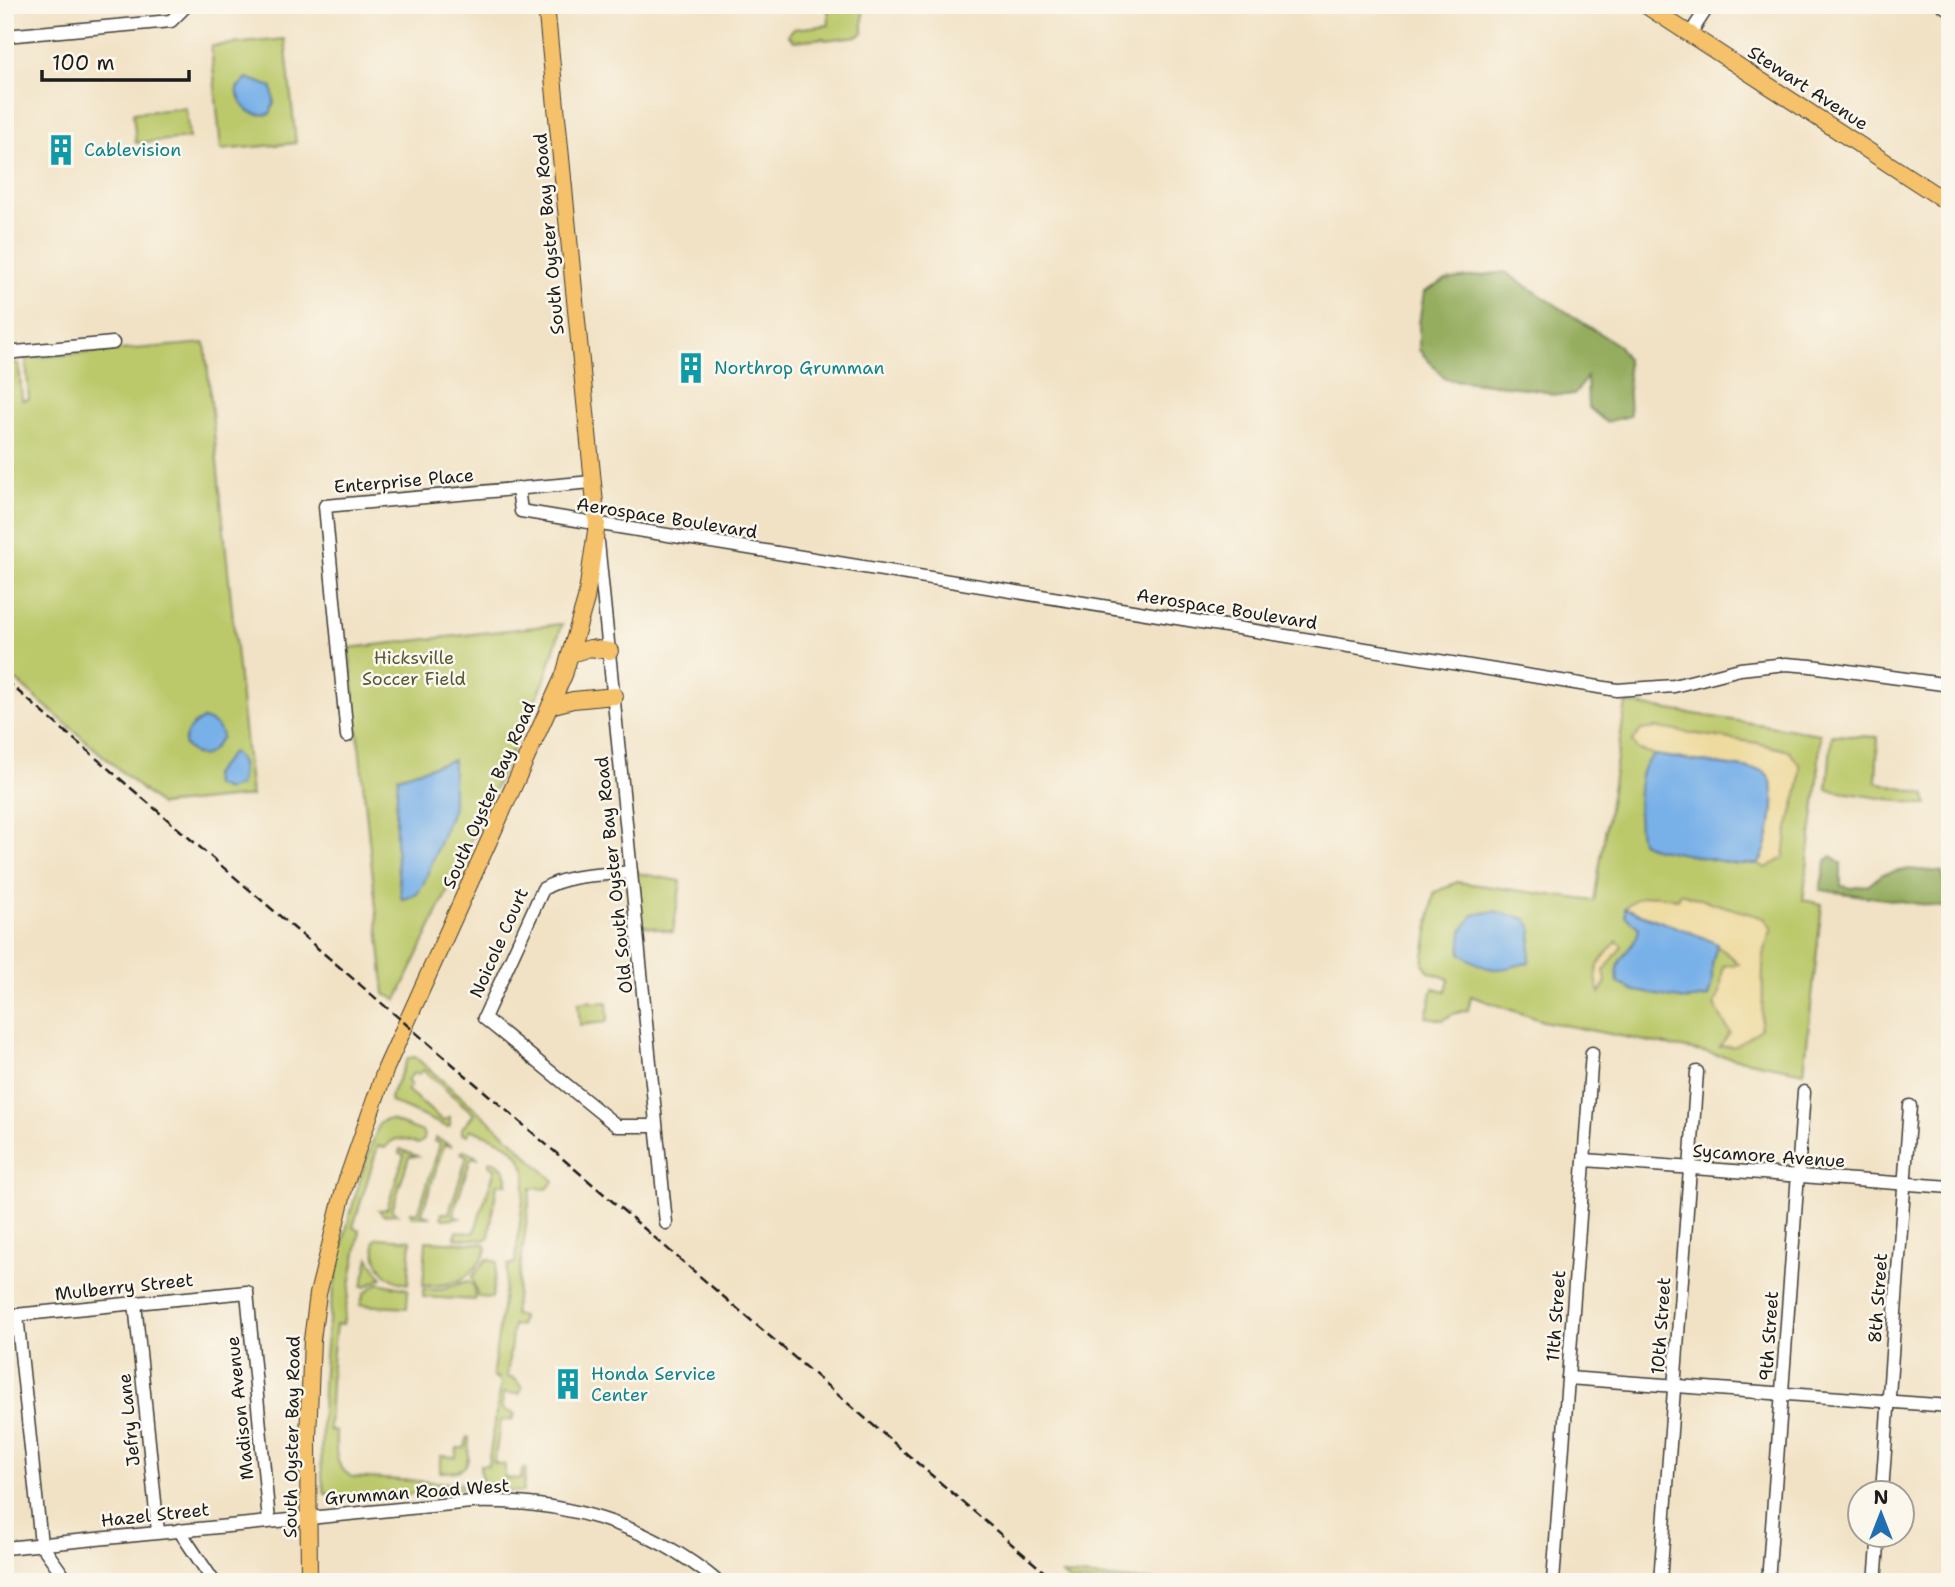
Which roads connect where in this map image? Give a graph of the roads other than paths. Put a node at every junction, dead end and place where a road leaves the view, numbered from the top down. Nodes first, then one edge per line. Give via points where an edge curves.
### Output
1 (546, 5) edge
2 (1645, 5) edge
3 (1709, 5) edge
4 (1942, 5) edge
5 (186, 6) edge
6 (1950, 10) edge
7 (1690, 34) junction
8 (5, 36) edge
9 (1950, 204) edge
10 (113, 343) dead end
11 (5, 353) edge
12 (592, 482) junction
13 (518, 488) junction
14 (597, 524) junction
15 (610, 651) junction
16 (571, 654) junction
17 (1950, 685) edge
18 (615, 696) junction
19 (550, 706) junction
20 (347, 736) dead end
21 (631, 872) junction
22 (1592, 1053) dead end
23 (1697, 1072) dead end
24 (1804, 1093) dead end
25 (1910, 1106) dead end
26 (656, 1125) junction
27 (1585, 1160) junction
28 (1690, 1167) junction
29 (1798, 1175) junction
30 (1904, 1183) junction
31 (1950, 1186) edge
32 (666, 1223) dead end
33 (247, 1292) joint
34 (135, 1303) junction
35 (11, 1316) edge
36 (1568, 1377) junction
37 (1674, 1386) junction
38 (1782, 1394) junction
39 (1888, 1401) junction
40 (1950, 1406) edge
41 (1883, 1478) edge
42 (309, 1517) junction
43 (269, 1521) junction
44 (179, 1530) junction
45 (158, 1532) junction
46 (41, 1544) junction
47 (5, 1548) edge
48 (1878, 1548) edge
49 (68, 1582) edge
50 (214, 1582) edge
51 (309, 1582) edge
52 (718, 1582) edge
53 (1553, 1582) edge
54 (1661, 1582) edge
55 (1768, 1582) edge
56 (1875, 1582) edge

1 - 12 main road, South Oyster Bay Road
2 - 7 main road, Stewart Avenue
3 - 7 street
4 - 6 street
5 - 8 street via 171,21
7 - 9 main road, Stewart Avenue
10 - 11 street
12 - 13 street, Enterprise Place
12 - 14 main road, South Oyster Bay Road
13 - 14 street, Aerospace Boulevard via 521,511
13 - 20 street, Enterprise Place via 325,506
14 - 15 street, Old South Oyster Bay Road
14 - 16 main road, South Oyster Bay Road via 586,598
14 - 17 street, Aerospace Boulevard via 1617,690 1674,686 1740,669 1786,664
15 - 16 main road via 590,648
15 - 18 street, Old South Oyster Bay Road
16 - 19 main road, South Oyster Bay Road
18 - 19 main road
18 - 21 street, Old South Oyster Bay Road
19 - 42 main road, South Oyster Bay Road via 386,1068 345,1185 318,1294 312,1340
21 - 26 street, Old South Oyster Bay Road
21 - 26 street, Noicole Court via 567,879 543,889 484,1018 617,1126
22 - 27 street, 11th Street
23 - 28 street, 10th Street
24 - 29 street, 9th Street
25 - 30 street, 8th Street
26 - 32 street, Old South Oyster Bay Road
27 - 28 street, Sycamore Avenue
27 - 36 street, 11th Street
28 - 29 street, Sycamore Avenue
28 - 37 street, 10th Street
29 - 30 street, Sycamore Avenue
29 - 38 street, 9th Street
30 - 31 street, Sycamore Avenue
30 - 39 street, 8th Street
33 - 34 street, Mulberry Street
33 - 43 street, Madison Avenue
34 - 35 street, Mulberry Street
34 - 45 street, Jefry Lane
35 - 46 street
36 - 37 street
36 - 53 street, 11th Street
37 - 38 street
37 - 54 street, 10th Street
38 - 39 street
38 - 55 street, 9th Street
39 - 40 street
39 - 41 street, 8th Street
42 - 43 street, Hazel Street
42 - 51 main road, South Oyster Bay Road
42 - 52 street, Grumman Road West via 471,1502 548,1505 637,1531 678,1552
43 - 44 street, Hazel Street
44 - 45 street, Hazel Street
44 - 50 street
45 - 46 street, Hazel Street
46 - 47 street, Hazel Street
46 - 49 street
48 - 56 street

